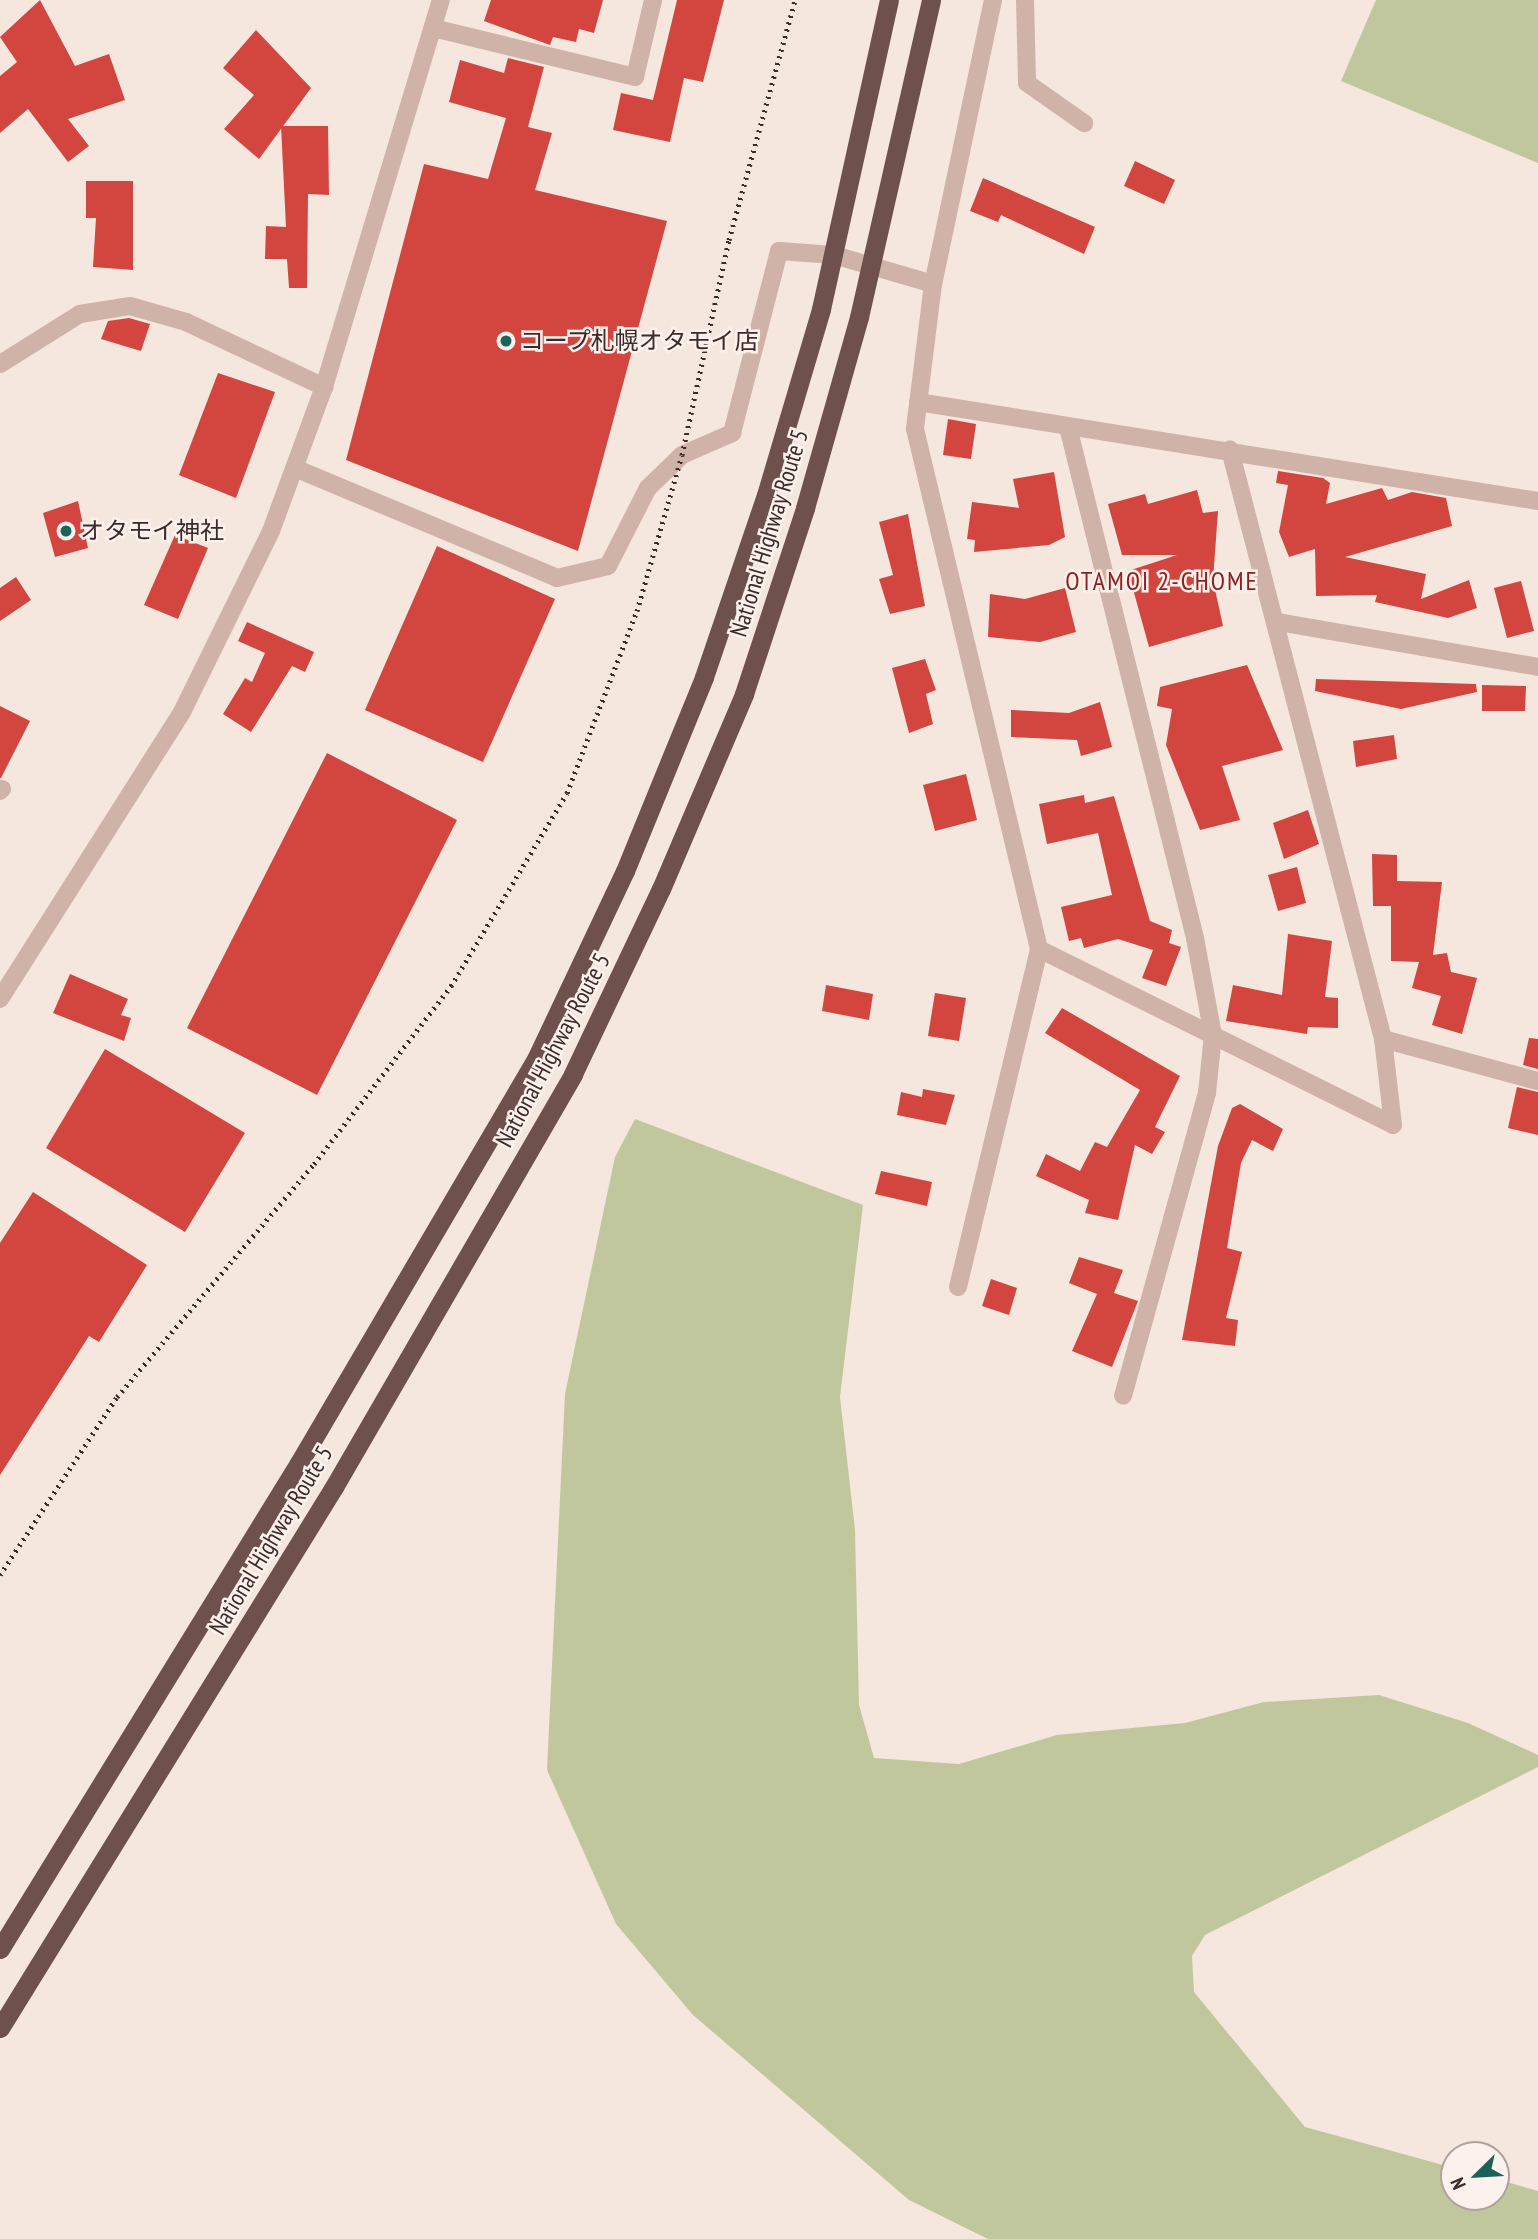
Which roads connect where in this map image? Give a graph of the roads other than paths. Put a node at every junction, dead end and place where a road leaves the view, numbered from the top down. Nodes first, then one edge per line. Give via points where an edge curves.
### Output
1 (440, 0) edge
2 (653, 0) edge
3 (889, 0) edge
4 (930, 0) edge
5 (993, 0) edge
6 (1026, 0) edge
7 (433, 28) junction
8 (1084, 123) dead end
9 (834, 254) junction
10 (869, 266) junction
11 (933, 284) junction
12 (0, 364) edge
13 (324, 387) junction
14 (918, 402) junction
15 (1068, 427) junction
16 (1230, 450) junction
17 (298, 469) junction
18 (1538, 500) edge
19 (1279, 622) junction
20 (1538, 667) edge
21 (1040, 949) junction
22 (0, 999) edge
23 (1213, 1035) junction
24 (1383, 1039) junction
25 (1538, 1081) edge
26 (958, 1287) dead end
27 (1123, 1396) dead end
28 (0, 1949) edge
29 (0, 2028) edge

1 - 7 street
2 - 7 street via 635,77
3 - 9 highway, National Highway Route 5
4 - 10 highway, National Highway Route 5
5 - 11 street
6 - 8 street via 1027,83
7 - 13 street
9 - 10 street
9 - 17 street via 779,251 732,433 682,456 648,488 608,566 557,578
9 - 28 highway, National Highway Route 5 via 766,495 704,677 625,871 537,1057 299,1463
10 - 11 street
10 - 29 highway, National Highway Route 5 via 805,508 744,694 573,1074 334,1487
11 - 14 street
12 - 13 street via 80,314 130,306 186,322
13 - 17 street
14 - 15 street
14 - 21 street via 915,429
15 - 16 street
15 - 23 street via 1195,938
16 - 18 street
16 - 19 street
17 - 22 street via 182,712
19 - 20 street
19 - 24 street
21 - 23 street
21 - 26 street
23 - 24 street via 1394,1125
23 - 27 street via 1207,1093
24 - 25 street

